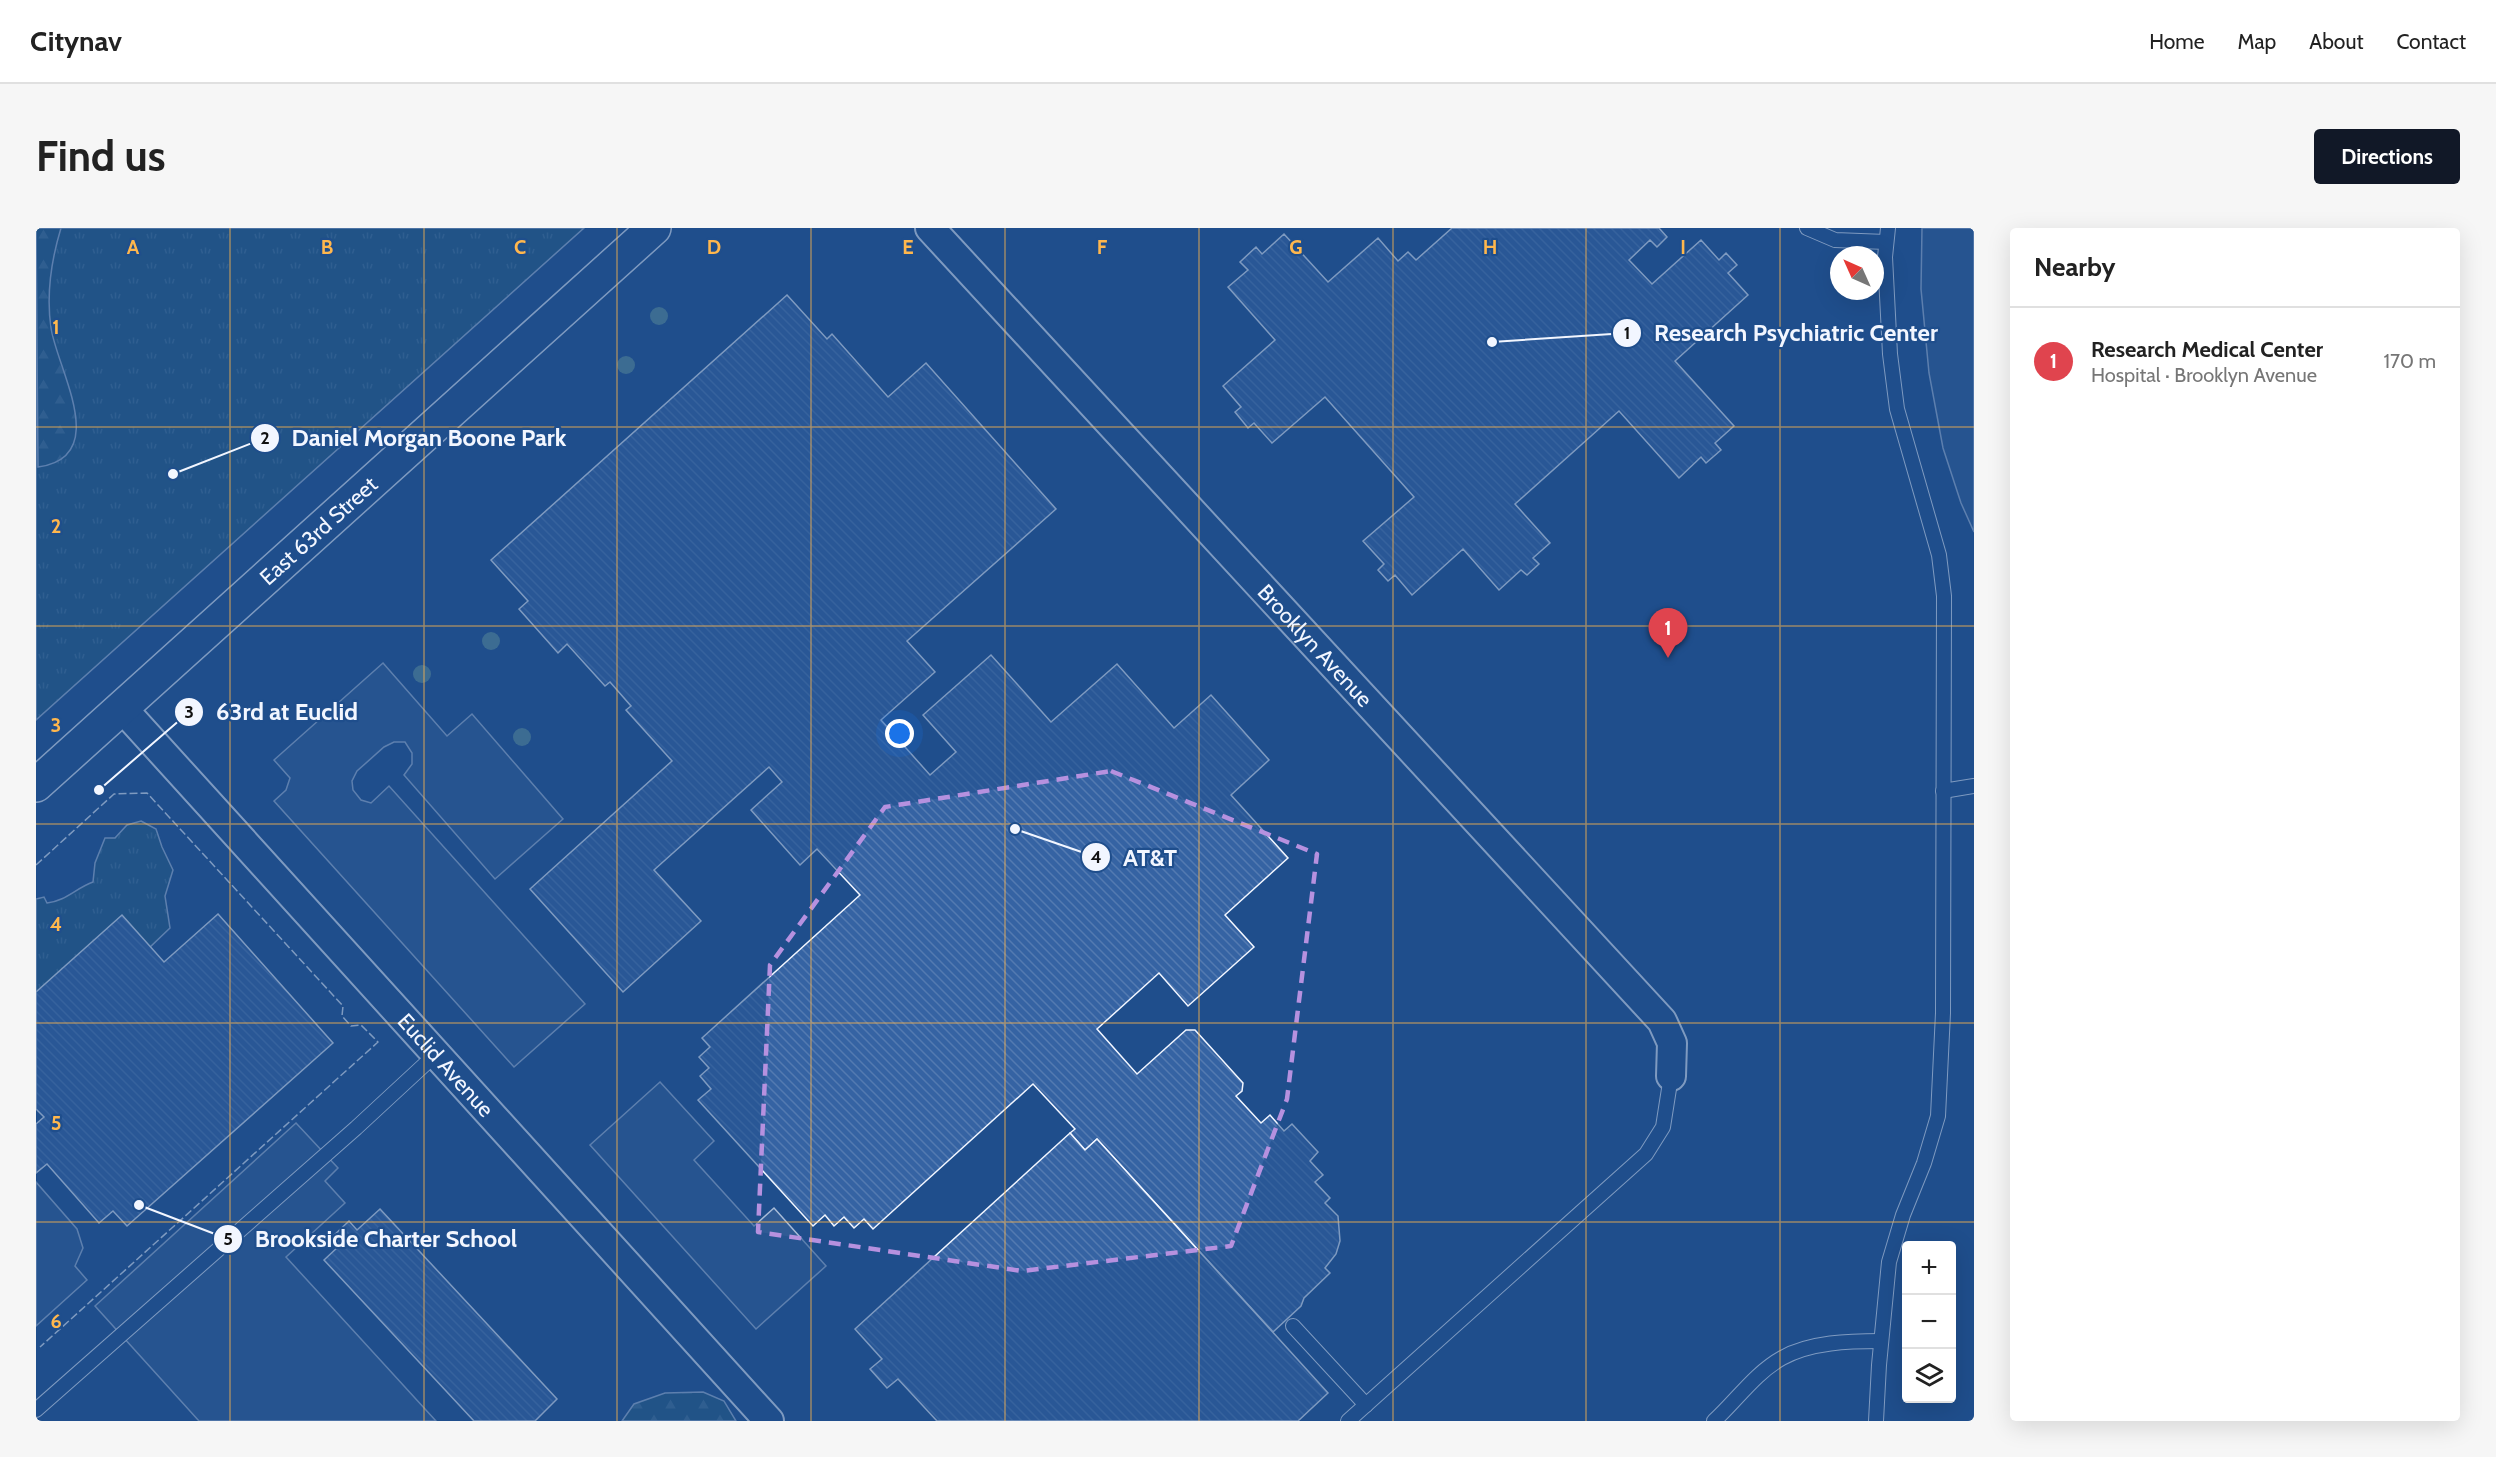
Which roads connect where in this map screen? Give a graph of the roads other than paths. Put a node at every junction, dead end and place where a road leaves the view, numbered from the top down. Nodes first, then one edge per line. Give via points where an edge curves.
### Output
1 (654, 228) edge
2 (930, 228) edge
3 (1807, 228) edge
4 (1887, 235) edge
5 (122, 708) junction
6 (36, 785) edge
7 (1974, 786) edge
8 (1943, 791) junction
9 (435, 1054) junction
10 (1671, 1076) joint
11 (1293, 1326) dead end
12 (1881, 1341) junction
13 (1366, 1405) junction
14 (36, 1410) edge
15 (769, 1421) edge
16 (1348, 1421) edge
17 (1714, 1421) edge
18 (1876, 1421) edge

1 - 5 main road, East 63rd Street
2 - 10 street, Brooklyn Avenue via 1662,1021 1672,1043
3 - 4 lane via 1835,240
4 - 8 lane via 1890,354 1897,410 1938,555 1944,596
5 - 6 main road, East 63rd Street
5 - 9 street, Euclid Avenue
7 - 8 lane
8 - 12 lane via 1943,1034 1938,1116 1889,1262
9 - 14 lane
9 - 15 street, Euclid Avenue
10 - 13 lane via 1663,1127 1646,1154
11 - 13 lane
12 - 17 lane via 1851,1341 1781,1358
12 - 18 lane
13 - 16 lane

